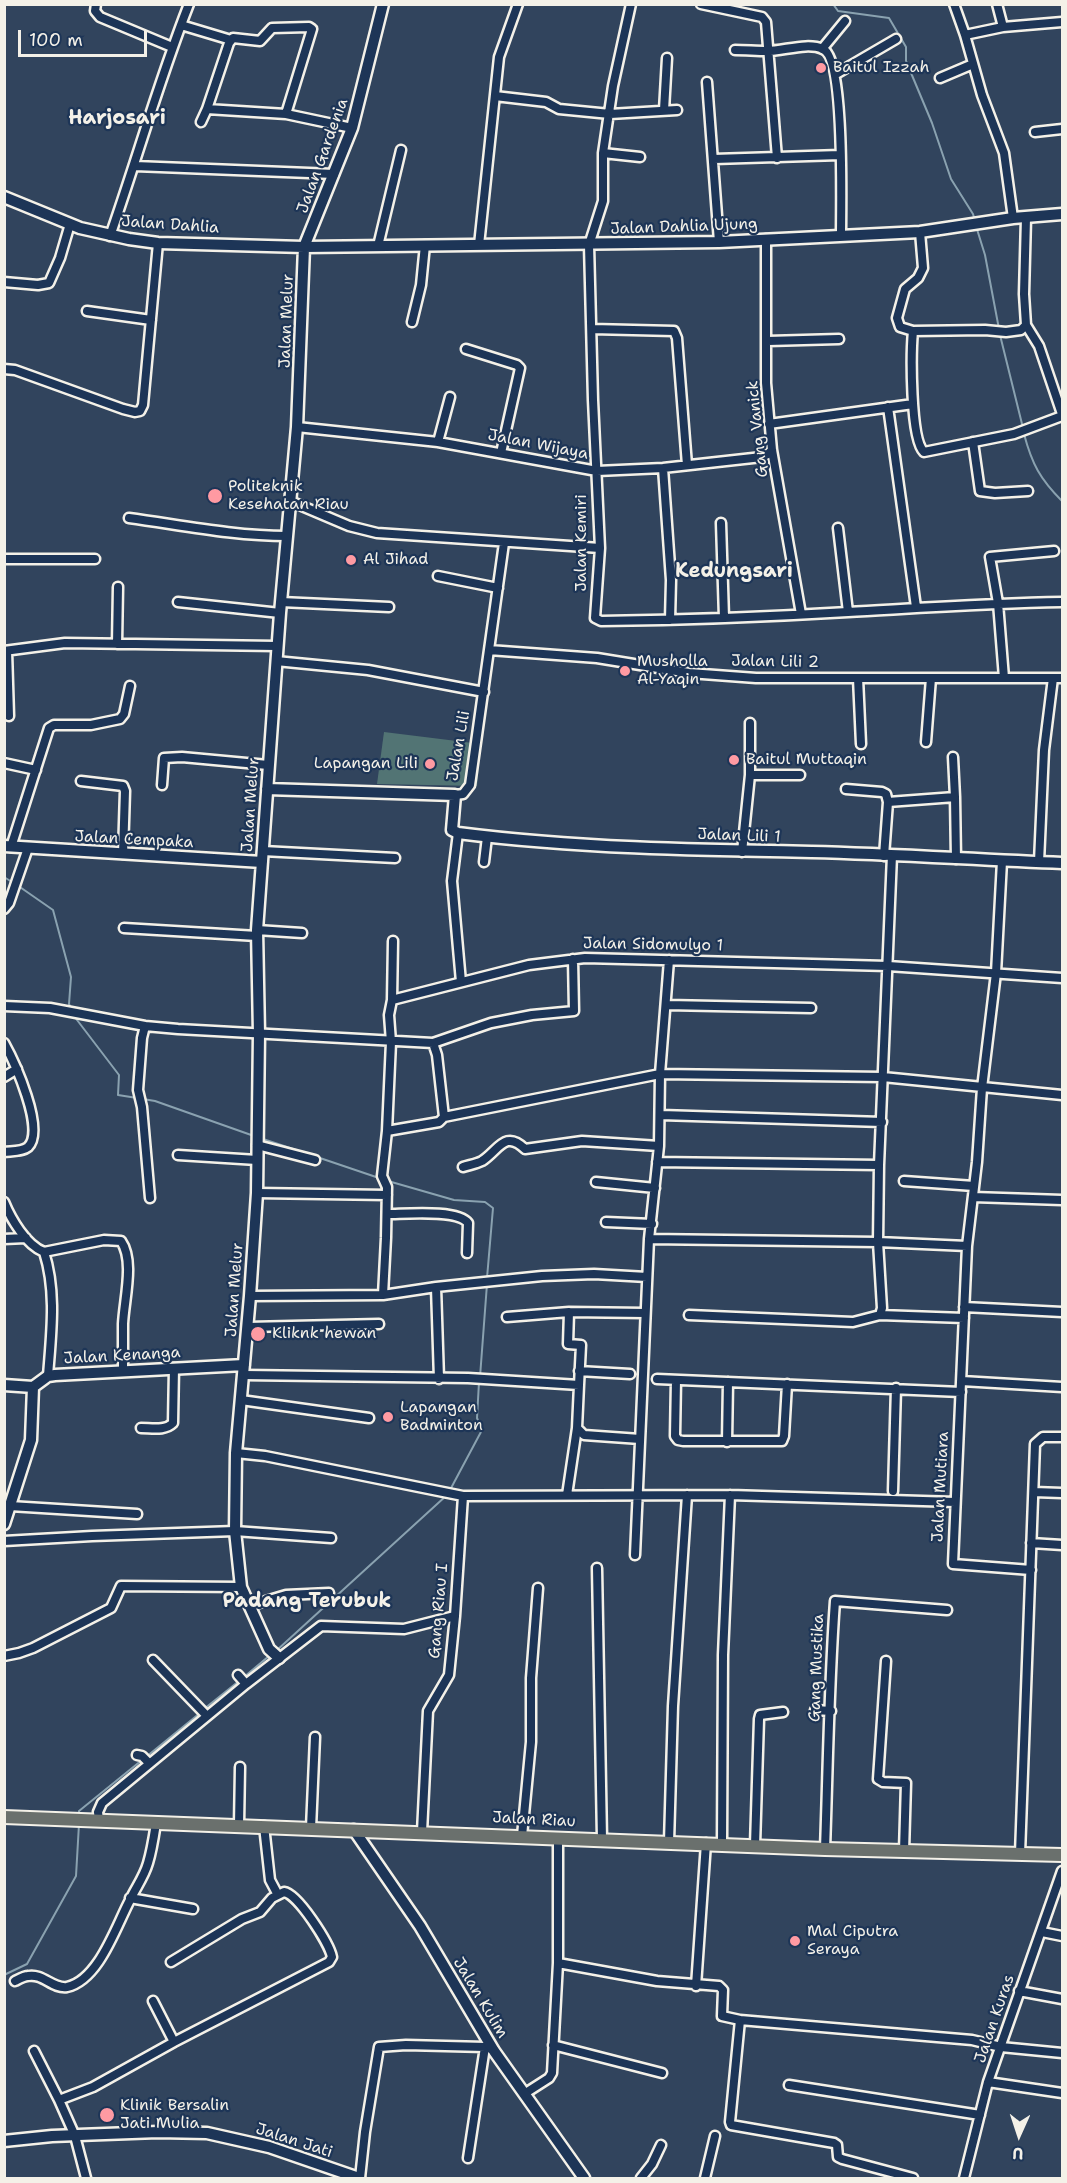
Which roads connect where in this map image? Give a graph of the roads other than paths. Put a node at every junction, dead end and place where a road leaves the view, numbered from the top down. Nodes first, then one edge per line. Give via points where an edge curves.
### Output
1 (96, 4) edge
2 (189, 4) edge
3 (383, 4) edge
4 (518, 4) edge
5 (631, 4) edge
6 (954, 4) edge
7 (997, 4) edge
8 (705, 5) edge
9 (845, 21) dead end
10 (1062, 22) edge
11 (181, 25) junction
12 (1003, 27) junction
13 (965, 35) junction
14 (896, 39) dead end
15 (231, 40) junction
16 (172, 47) junction
17 (822, 49) junction
18 (735, 50) dead end
19 (769, 51) junction
20 (667, 58) dead end
21 (973, 64) junction
22 (836, 74) junction
23 (940, 78) dead end
24 (707, 82) dead end
25 (495, 96) junction
26 (207, 110) junction
27 (664, 110) junction
28 (677, 110) dead end
29 (286, 114) junction
30 (609, 114) junction
31 (201, 122) dead end
32 (352, 128) junction
33 (1062, 129) edge
34 (1035, 132) dead end
35 (401, 150) dead end
36 (603, 153) junction
37 (840, 155) junction
38 (640, 157) dead end
39 (777, 158) junction
40 (714, 159) junction
41 (135, 166) junction
42 (334, 174) junction
43 (4, 197) edge
44 (1062, 214) edge
45 (1013, 218) junction
46 (1026, 218) junction
47 (70, 224) junction
48 (920, 232) junction
49 (841, 235) junction
50 (110, 236) junction
51 (766, 239) junction
52 (719, 242) junction
53 (158, 243) junction
54 (426, 245) junction
55 (479, 245) junction
56 (589, 245) junction
57 (378, 246) junction
58 (304, 247) junction
59 (4, 282) edge
60 (87, 311) dead end
61 (151, 320) junction
62 (412, 322) dead end
63 (1026, 325) junction
64 (592, 329) junction
65 (913, 331) junction
66 (839, 339) dead end
67 (768, 341) junction
68 (466, 349) dead end
69 (4, 369) edge
70 (450, 397) dead end
71 (913, 404) junction
72 (888, 407) junction
73 (1062, 415) edge
74 (769, 424) junction
75 (297, 428) junction
76 (438, 442) junction
77 (973, 442) junction
78 (772, 450) junction
79 (501, 453) junction
80 (687, 465) junction
81 (663, 468) junction
82 (597, 471) junction
83 (1028, 491) dead end
84 (290, 501) junction
85 (129, 518) dead end
86 (721, 523) dead end
87 (838, 528) dead end
88 (286, 536) junction
89 (504, 543) junction
90 (600, 548) junction
91 (1054, 551) dead end
92 (95, 559) dead end
93 (4, 560) edge
94 (438, 576) dead end
95 (118, 587) dead end
96 (498, 588) junction
97 (178, 602) dead end
98 (1062, 602) edge
99 (998, 603) junction
100 (389, 607) dead end
101 (916, 607) junction
102 (280, 608) junction
103 (848, 612) junction
104 (801, 614) junction
105 (724, 618) junction
106 (670, 620) junction
107 (117, 644) junction
108 (277, 646) junction
109 (489, 650) junction
110 (6, 651) edge
111 (276, 661) junction
112 (858, 678) junction
113 (931, 678) junction
114 (1004, 678) junction
115 (1058, 678) edge
116 (130, 686) dead end
117 (484, 693) junction
118 (9, 716) dead end
119 (750, 723) dead end
120 (926, 742) dead end
121 (861, 744) dead end
122 (953, 757) dead end
123 (4, 763) edge
124 (268, 765) junction
125 (36, 770) junction
126 (750, 775) junction
127 (800, 775) dead end
128 (81, 781) dead end
129 (162, 785) dead end
130 (267, 789) junction
131 (846, 789) dead end
132 (455, 795) junction
133 (955, 797) junction
134 (888, 802) junction
135 (458, 833) junction
136 (487, 837) junction
137 (8, 847) edge
138 (28, 848) junction
139 (742, 852) junction
140 (123, 854) junction
141 (888, 855) junction
142 (262, 856) junction
143 (395, 858) dead end
144 (956, 859) junction
145 (1002, 861) junction
146 (484, 862) dead end
147 (1039, 862) junction
148 (1062, 863) edge
149 (4, 909) edge
150 (124, 928) dead end
151 (257, 933) junction
152 (302, 933) dead end
153 (393, 941) dead end
154 (573, 959) junction
155 (669, 960) junction
156 (888, 966) junction
157 (996, 973) junction
158 (1062, 978) edge
159 (461, 982) junction
160 (392, 1000) junction
161 (667, 1005) junction
162 (4, 1006) edge
163 (811, 1008) dead end
164 (145, 1026) junction
165 (259, 1034) junction
166 (390, 1041) junction
167 (4, 1043) edge
168 (432, 1043) junction
169 (17, 1069) junction
170 (660, 1074) junction
171 (4, 1077) edge
172 (883, 1077) junction
173 (982, 1088) junction
174 (1062, 1095) edge
175 (661, 1115) junction
176 (444, 1117) junction
177 (882, 1122) junction
178 (387, 1131) junction
179 (258, 1138) junction
180 (659, 1146) junction
181 (4, 1152) edge
182 (178, 1155) dead end
183 (257, 1160) junction
184 (315, 1160) dead end
185 (657, 1162) junction
186 (879, 1165) junction
187 (463, 1167) dead end
188 (904, 1181) dead end
189 (596, 1182) dead end
190 (974, 1186) junction
191 (655, 1188) junction
192 (387, 1191) junction
193 (256, 1193) junction
194 (973, 1197) junction
195 (150, 1198) dead end
196 (1062, 1200) edge
197 (4, 1202) edge
198 (387, 1214) junction
199 (9, 1219) edge
200 (606, 1222) dead end
201 (652, 1224) junction
202 (26, 1238) junction
203 (4, 1239) edge
204 (649, 1239) junction
205 (878, 1242) junction
206 (967, 1246) junction
207 (41, 1251) junction
208 (466, 1253) dead end
209 (647, 1277) junction
210 (436, 1287) junction
211 (383, 1295) junction
212 (250, 1296) junction
213 (964, 1307) junction
214 (569, 1312) junction
215 (1062, 1312) edge
216 (645, 1313) junction
217 (689, 1315) dead end
218 (880, 1315) junction
219 (507, 1317) dead end
220 (964, 1318) junction
221 (379, 1324) dead end
222 (248, 1327) junction
223 (174, 1368) junction
224 (244, 1370) junction
225 (123, 1371) junction
226 (579, 1371) junction
227 (630, 1374) dead end
228 (48, 1376) junction
229 (439, 1379) junction
230 (657, 1379) dead end
231 (676, 1380) junction
232 (962, 1381) junction
233 (728, 1382) junction
234 (787, 1384) junction
235 (4, 1385) edge
236 (579, 1385) junction
237 (33, 1387) junction
238 (1062, 1387) edge
239 (896, 1388) junction
240 (961, 1392) junction
241 (241, 1400) junction
242 (369, 1418) dead end
243 (141, 1428) dead end
244 (577, 1428) junction
245 (1062, 1437) edge
246 (640, 1439) junction
247 (727, 1442) junction
248 (236, 1453) junction
249 (893, 1491) dead end
250 (1034, 1492) junction
251 (1062, 1493) edge
252 (638, 1494) junction
253 (459, 1495) junction
254 (567, 1495) junction
255 (687, 1495) junction
256 (730, 1495) junction
257 (956, 1502) junction
258 (10, 1506) junction
259 (137, 1514) dead end
260 (4, 1524) edge
261 (235, 1531) junction
262 (331, 1538) dead end
263 (4, 1541) edge
264 (1032, 1543) junction
265 (1062, 1545) edge
266 (634, 1555) dead end
267 (597, 1568) dead end
268 (1031, 1570) junction
269 (241, 1587) junction
270 (538, 1588) dead end
271 (329, 1593) dead end
272 (249, 1606) junction
273 (947, 1610) dead end
274 (455, 1616) junction
275 (274, 1654) junction
276 (4, 1656) edge
277 (153, 1660) dead end
278 (886, 1661) dead end
279 (815, 1710) dead end
280 (831, 1711) junction
281 (783, 1712) dead end
282 (205, 1714) junction
283 (315, 1737) dead end
284 (240, 1767) dead end
285 (4, 1817) edge
286 (99, 1821) junction
287 (156, 1823) junction
288 (239, 1825) junction
289 (264, 1826) junction
290 (311, 1828) junction
291 (354, 1830) junction
292 (422, 1832) junction
293 (522, 1836) junction
294 (558, 1838) junction
295 (602, 1839) junction
296 (669, 1842) junction
297 (706, 1843) junction
298 (722, 1843) junction
299 (755, 1845) junction
300 (825, 1849) junction
301 (904, 1851) junction
302 (1020, 1854) junction
303 (1062, 1855) edge
304 (1062, 1871) edge
305 (278, 1895) junction
306 (130, 1898) junction
307 (193, 1909) dead end
308 (1042, 1932) junction
309 (1062, 1936) edge
310 (171, 1962) dead end
311 (558, 1963) junction
312 (15, 1981) dead end
313 (696, 1986) junction
314 (1019, 1991) junction
315 (1062, 1999) edge
316 (153, 2001) dead end
317 (740, 2020) junction
318 (174, 2042) junction
319 (553, 2045) junction
320 (1001, 2047) junction
321 (489, 2049) junction
322 (34, 2051) dead end
323 (1062, 2053) edge
324 (662, 2073) dead end
325 (988, 2082) junction
326 (789, 2085) dead end
327 (1062, 2093) edge
328 (525, 2094) junction
329 (59, 2100) junction
330 (980, 2115) junction
331 (75, 2136) junction
332 (715, 2136) dead end
333 (4, 2140) edge
334 (661, 2145) dead end
335 (468, 2158) dead end
336 (336, 2175) edge
337 (86, 2178) edge
338 (359, 2178) edge
339 (584, 2178) edge
340 (641, 2178) edge
341 (705, 2178) edge
342 (913, 2178) edge
343 (963, 2178) edge

1 - 16 street via 95,11 100,17
2 - 11 street
3 - 32 street, Jalan Gardenia
4 - 25 street via 499,57
5 - 30 street, Jalan Kemiri
6 - 13 street
7 - 12 street
8 - 19 street via 762,17
9 - 17 street
10 - 12 street
11 - 15 street
11 - 16 street
12 - 13 street
13 - 21 street
14 - 22 street
15 - 26 street
15 - 29 street via 260,41 272,28 311,27
16 - 41 street
17 - 19 street
17 - 22 street via 832,59
18 - 19 street
19 - 39 street
20 - 27 street
21 - 23 street
21 - 45 street via 1004,153
22 - 37 street
24 - 40 street
25 - 30 street via 546,102 559,110
25 - 55 street
26 - 29 street
26 - 31 street
27 - 28 street
27 - 30 street
29 - 32 street
30 - 36 street, Jalan Kemiri
32 - 42 street, Jalan Gardenia
33 - 34 street
35 - 57 street
36 - 38 street
36 - 56 street, Jalan Kemiri via 603,201
37 - 39 street
37 - 49 street
39 - 40 street
40 - 52 street
41 - 42 street
41 - 50 street
42 - 58 street, Jalan Gardenia
43 - 47 street, Jalan Dahlia
44 - 46 street, Jalan Dahlia Ujung
45 - 46 street, Jalan Dahlia Ujung
45 - 48 street, Jalan Dahlia Ujung
46 - 63 street
47 - 50 street, Jalan Dahlia
47 - 59 street via 49,283
48 - 49 street, Jalan Dahlia Ujung
48 - 65 street via 923,268 905,289 897,318 900,327
49 - 51 street, Jalan Dahlia Ujung
50 - 53 street, Jalan Dahlia
51 - 52 street, Jalan Dahlia Ujung
51 - 67 street, Gang Vanick
52 - 56 street, Jalan Dahlia Ujung
53 - 58 street, Jalan Dahlia
53 - 61 street
54 - 55 street, Jalan Dahlia Ujung
54 - 57 street, Jalan Dahlia Ujung
54 - 62 street
55 - 56 street, Jalan Dahlia Ujung
56 - 64 street, Jalan Kemiri
57 - 58 street, Jalan Dahlia Ujung
58 - 75 street, Jalan Melur
60 - 61 street
61 - 69 street via 140,411 123,409
63 - 65 street via 1021,330 1006,332
63 - 73 street via 1039,346
64 - 80 street via 674,331
64 - 82 street, Jalan Kemiri
65 - 71 street
66 - 67 street
67 - 74 street, Gang Vanick
68 - 79 street via 520,368
70 - 76 street
71 - 72 street
71 - 77 street via 924,452
72 - 74 street
72 - 101 street
73 - 77 street via 1028,430
74 - 78 street, Gang Vanick
75 - 76 street, Jalan Wijaya
75 - 84 street, Jalan Melur
76 - 79 street, Jalan Wijaya
77 - 83 street via 980,491
78 - 80 street, Jalan Wijaya via 762,457
78 - 104 street, Gang Vanick
79 - 82 street, Jalan Wijaya
80 - 81 street, Jalan Wijaya
81 - 82 street, Jalan Wijaya
81 - 106 street
82 - 90 street, Jalan Kemiri
84 - 88 street, Jalan Melur
84 - 89 street via 367,531
85 - 88 street
86 - 105 street
87 - 103 street
88 - 102 street, Jalan Melur
89 - 90 street
89 - 96 street, Jalan Lili
90 - 106 street, Jalan Kemiri via 595,618
91 - 99 street via 990,557
92 - 93 street
94 - 96 street
95 - 107 street
96 - 109 street, Jalan Lili
97 - 102 street
98 - 99 street, Jalan Kemiri
99 - 101 street, Jalan Kemiri
99 - 114 street
100 - 102 street
101 - 103 street, Jalan Kemiri
102 - 108 street, Jalan Melur
103 - 104 street, Jalan Kemiri
104 - 105 street, Jalan Kemiri
105 - 106 street, Jalan Kemiri
107 - 108 street
107 - 110 street via 66,643
108 - 111 street, Jalan Melur
109 - 112 street, Jalan Lili 2 via 597,658 700,674
109 - 117 street, Jalan Lili
110 - 118 street
111 - 117 street via 368,669
111 - 124 street, Jalan Melur
112 - 113 street, Jalan Lili 2
112 - 121 street
113 - 114 street, Jalan Lili 2
113 - 120 street
114 - 115 street, Jalan Lili 2
115 - 147 street via 1044,750
116 - 125 street via 120,719 50,725
117 - 132 street, Jalan Lili via 470,785 463,794
119 - 126 street
122 - 133 street
123 - 125 street
124 - 129 street via 164,758
124 - 130 street, Jalan Melur
125 - 137 street
126 - 127 street
126 - 139 street
128 - 140 street via 123,786
130 - 132 street, Jalan Lili
130 - 142 street, Jalan Melur
131 - 134 street via 882,792
132 - 135 street via 452,830
133 - 134 street
133 - 144 street
134 - 141 street
135 - 136 street, Jalan Lili 1
135 - 159 street via 452,881
136 - 139 street, Jalan Lili 1
136 - 146 street
137 - 138 street, Jalan Cempaka
138 - 140 street, Jalan Cempaka
138 - 149 street
139 - 141 street, Jalan Lili 1
140 - 142 street, Jalan Cempaka
141 - 144 street, Jalan Lili 1
141 - 156 street
142 - 143 street
142 - 151 street, Jalan Melur
144 - 145 street, Jalan Lili 1
145 - 147 street, Jalan Lili 1
145 - 157 street, Jalan Mutiara
147 - 148 street, Jalan Lili 1
150 - 151 street
151 - 152 street
151 - 165 street, Jalan Melur
153 - 160 street
154 - 155 street, Jalan Sidomulyo 1
154 - 159 street, Jalan Sidomulyo 1
154 - 168 street via 574,1011 491,1023
155 - 156 street, Jalan Sidomulyo 1
155 - 161 street
156 - 157 street, Jalan Sidomulyo 1
156 - 172 street
157 - 158 street, Jalan Sidomulyo 1
157 - 173 street, Jalan Mutiara
159 - 160 street, Jalan Sidomulyo 1
160 - 166 street
161 - 163 street
161 - 170 street
162 - 164 street via 65,1010
164 - 165 street
164 - 195 street via 138,1090
165 - 166 street
165 - 179 street, Jalan Melur
166 - 168 street
166 - 178 street
167 - 169 street
168 - 176 street via 437,1055
169 - 171 street
169 - 181 street via 28,1101 32,1139 23,1150
170 - 172 street
170 - 175 street
170 - 176 street
172 - 173 street
172 - 177 street
173 - 174 street
173 - 190 street, Jalan Mutiara
175 - 177 street
175 - 180 street
176 - 178 street via 439,1122
177 - 186 street
178 - 192 street via 382,1176
179 - 183 street, Jalan Melur
179 - 184 street
180 - 185 street
180 - 187 street via 582,1141 525,1149 519,1142 510,1141 480,1162
182 - 183 street
183 - 193 street, Jalan Melur
185 - 186 street
185 - 191 street
186 - 205 street
188 - 190 street
189 - 191 street
190 - 194 street, Jalan Mutiara
191 - 201 street
192 - 193 street
192 - 198 street
193 - 212 street, Jalan Melur
194 - 196 street
194 - 206 street, Jalan Mutiara
197 - 199 street
198 - 208 street via 461,1217 468,1222
198 - 211 street
199 - 202 street
200 - 201 street
201 - 204 street
202 - 203 street
202 - 207 street
204 - 205 street
204 - 209 street
205 - 206 street
205 - 218 street
206 - 213 street, Jalan Mutiara
207 - 225 street via 104,1240 121,1241 126,1248
207 - 228 street via 51,1283
209 - 210 street via 574,1275
209 - 216 street
210 - 211 street
210 - 229 street
211 - 212 street
212 - 222 street, Jalan Melur
213 - 215 street
213 - 220 street, Jalan Mutiara
214 - 216 street
214 - 219 street
214 - 226 street via 568,1344 581,1345
216 - 246 street
217 - 218 street via 853,1322
218 - 220 street
220 - 232 street, Jalan Mutiara
221 - 222 street
222 - 224 street, Jalan Melur
223 - 224 street, Jalan Kenanga
223 - 225 street, Jalan Kenanga
223 - 243 street via 173,1423 163,1428
224 - 229 street
224 - 241 street, Jalan Melur
225 - 228 street, Jalan Kenanga
226 - 227 street
226 - 236 street
228 - 237 street, Jalan Kenanga
229 - 236 street
230 - 231 street
231 - 233 street
231 - 247 street via 678,1440
232 - 238 street
232 - 240 street, Jalan Mutiara
233 - 234 street
233 - 247 street
234 - 239 street
234 - 247 street via 782,1441
235 - 237 street
236 - 244 street
237 - 258 street via 31,1440
239 - 240 street
239 - 249 street
240 - 257 street, Jalan Mutiara
241 - 242 street
241 - 248 street, Jalan Melur
244 - 246 street via 584,1435
244 - 254 street
245 - 250 street via 1043,1437 1035,1444
246 - 252 street
248 - 253 street
248 - 261 street, Jalan Melur
250 - 251 street
250 - 264 street
252 - 254 street
252 - 255 street
252 - 266 street
253 - 254 street
253 - 274 street, Gang Riau I
255 - 256 street
255 - 296 street
256 - 257 street
256 - 298 street via 723,1655
257 - 268 street, Jalan Mutiara via 953,1564
258 - 259 street
258 - 260 street
261 - 262 street
261 - 263 street
261 - 269 street, Jalan Melur
264 - 265 street
264 - 268 street
267 - 295 street
268 - 302 street
269 - 272 street, Jalan Melur
269 - 276 street via 121,1586 111,1608 33,1648
270 - 293 street
271 - 272 street via 286,1595
272 - 275 street, Jalan Melur
273 - 280 street, Gang Mustika via 836,1600
274 - 275 street via 404,1629 321,1626
274 - 292 street, Gang Riau I via 449,1675 428,1711
275 - 282 street
277 - 282 street
278 - 301 street via 878,1779 906,1783
279 - 280 street
280 - 300 street, Gang Mustika
281 - 299 street via 760,1714
282 - 286 street via 144,1759 102,1803
283 - 290 street
284 - 288 street
285 - 286 main road, Jalan Riau
286 - 287 main road, Jalan Riau
287 - 288 main road, Jalan Riau
287 - 306 street via 149,1863
288 - 289 main road, Jalan Riau
289 - 290 main road, Jalan Riau
289 - 305 street via 270,1880
290 - 291 main road, Jalan Riau
291 - 292 main road, Jalan Riau
291 - 321 street, Jalan Kulim via 420,1926
292 - 293 main road, Jalan Riau
293 - 294 main road, Jalan Riau
294 - 295 main road, Jalan Riau
294 - 311 street
295 - 296 main road, Jalan Riau
296 - 297 main road, Jalan Riau
297 - 298 main road, Jalan Riau
297 - 313 street
298 - 299 main road, Jalan Riau
299 - 300 main road, Jalan Riau
300 - 301 main road, Jalan Riau
301 - 302 main road, Jalan Riau
302 - 303 main road, Jalan Riau
304 - 308 street, Jalan Kuras
305 - 310 street via 260,1912
305 - 318 street via 288,1893 296,1899 329,1948 331,1960
306 - 307 street
306 - 312 street via 104,1951 84,1978 67,1987 34,1976
308 - 309 street
308 - 314 street, Jalan Kuras
311 - 313 street
311 - 319 street
313 - 317 street via 722,1988 722,2016
314 - 315 street
314 - 320 street, Jalan Kuras
316 - 318 street
317 - 320 street via 972,2040
317 - 342 street via 730,2122 834,2143 840,2158
318 - 329 street via 93,2087
319 - 324 street
319 - 328 street via 551,2076
320 - 323 street
320 - 325 street, Jalan Kuras
321 - 328 street, Jalan Kulim
321 - 335 street, Jalan Kulim
321 - 338 street via 380,2047
322 - 329 street
325 - 327 street
325 - 330 street, Jalan Kuras
326 - 330 street
328 - 339 street, Jalan Kulim
329 - 331 street
330 - 343 street, Jalan Kuras
331 - 333 street, Jalan Jati
331 - 336 street, Jalan Jati via 207,2133 269,2147
331 - 337 street
332 - 341 street
334 - 340 street
336 - 338 street, Jalan Jati

